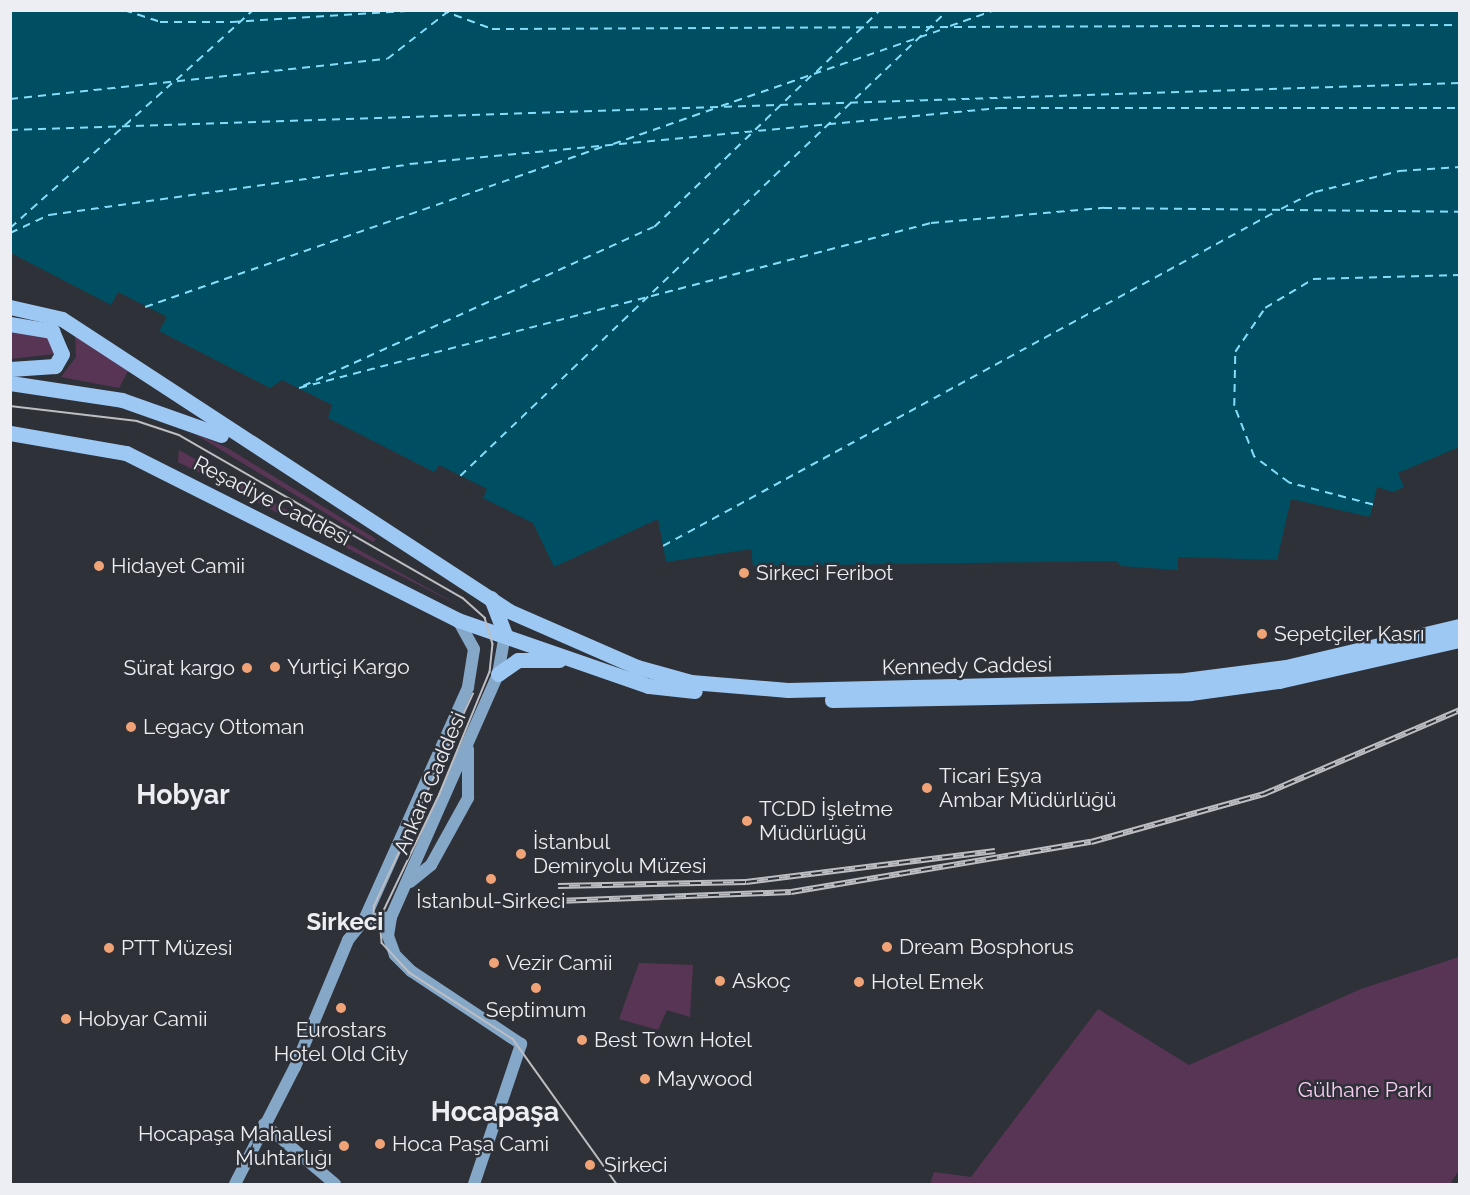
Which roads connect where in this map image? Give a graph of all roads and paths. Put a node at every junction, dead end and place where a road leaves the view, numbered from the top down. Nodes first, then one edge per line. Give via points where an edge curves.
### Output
1 (10, 307) edge
2 (10, 324) edge
3 (10, 369) edge
4 (10, 383) edge
5 (10, 433) edge
6 (265, 453) junction
7 (490, 596) junction
8 (458, 620) junction
9 (1460, 626) edge
10 (505, 635) junction
11 (1460, 640) edge
12 (572, 659) junction
13 (498, 674) junction
14 (739, 690) junction
15 (757, 699) junction
16 (467, 746) junction
17 (407, 885) junction
18 (391, 917) junction
19 (364, 921) junction
20 (264, 1124) junction
21 (235, 1185) edge
22 (336, 1185) edge
23 (474, 1185) edge

1 - 6 main road via 62,319
2 - 3 main road via 52,331 62,354 55,366
4 - 6 main road via 136,403
5 - 8 main road, Reşadiye Caddesi via 135,456
6 - 7 main road, Reşadiye Caddesi
7 - 10 main road
7 - 14 main road, Kennedy Caddesi via 529,622 637,667
8 - 10 main road, Reşadiye Caddesi
8 - 19 main road, Ankara Caddesi via 470,636 475,667
9 - 14 main road, Kennedy Caddesi via 1215,678
10 - 12 main road, Kennedy Caddesi
10 - 13 main road, Ankara Caddesi
11 - 15 main road, Kennedy Caddesi via 1308,675 1191,693
12 - 13 main road via 518,660
12 - 15 main road, Kennedy Caddesi via 649,686
13 - 16 main road, Ankara Caddesi
14 - 15 main road
16 - 17 main road, Ankara Caddesi
16 - 17 main road via 468,798 431,865
17 - 18 main road, Ankara Caddesi
18 - 19 main road
18 - 23 main road via 390,947 411,971 521,1044
19 - 20 main road, Ankara Caddesi via 348,940 295,1067
20 - 21 main road, Ankara Caddesi
20 - 22 main road

